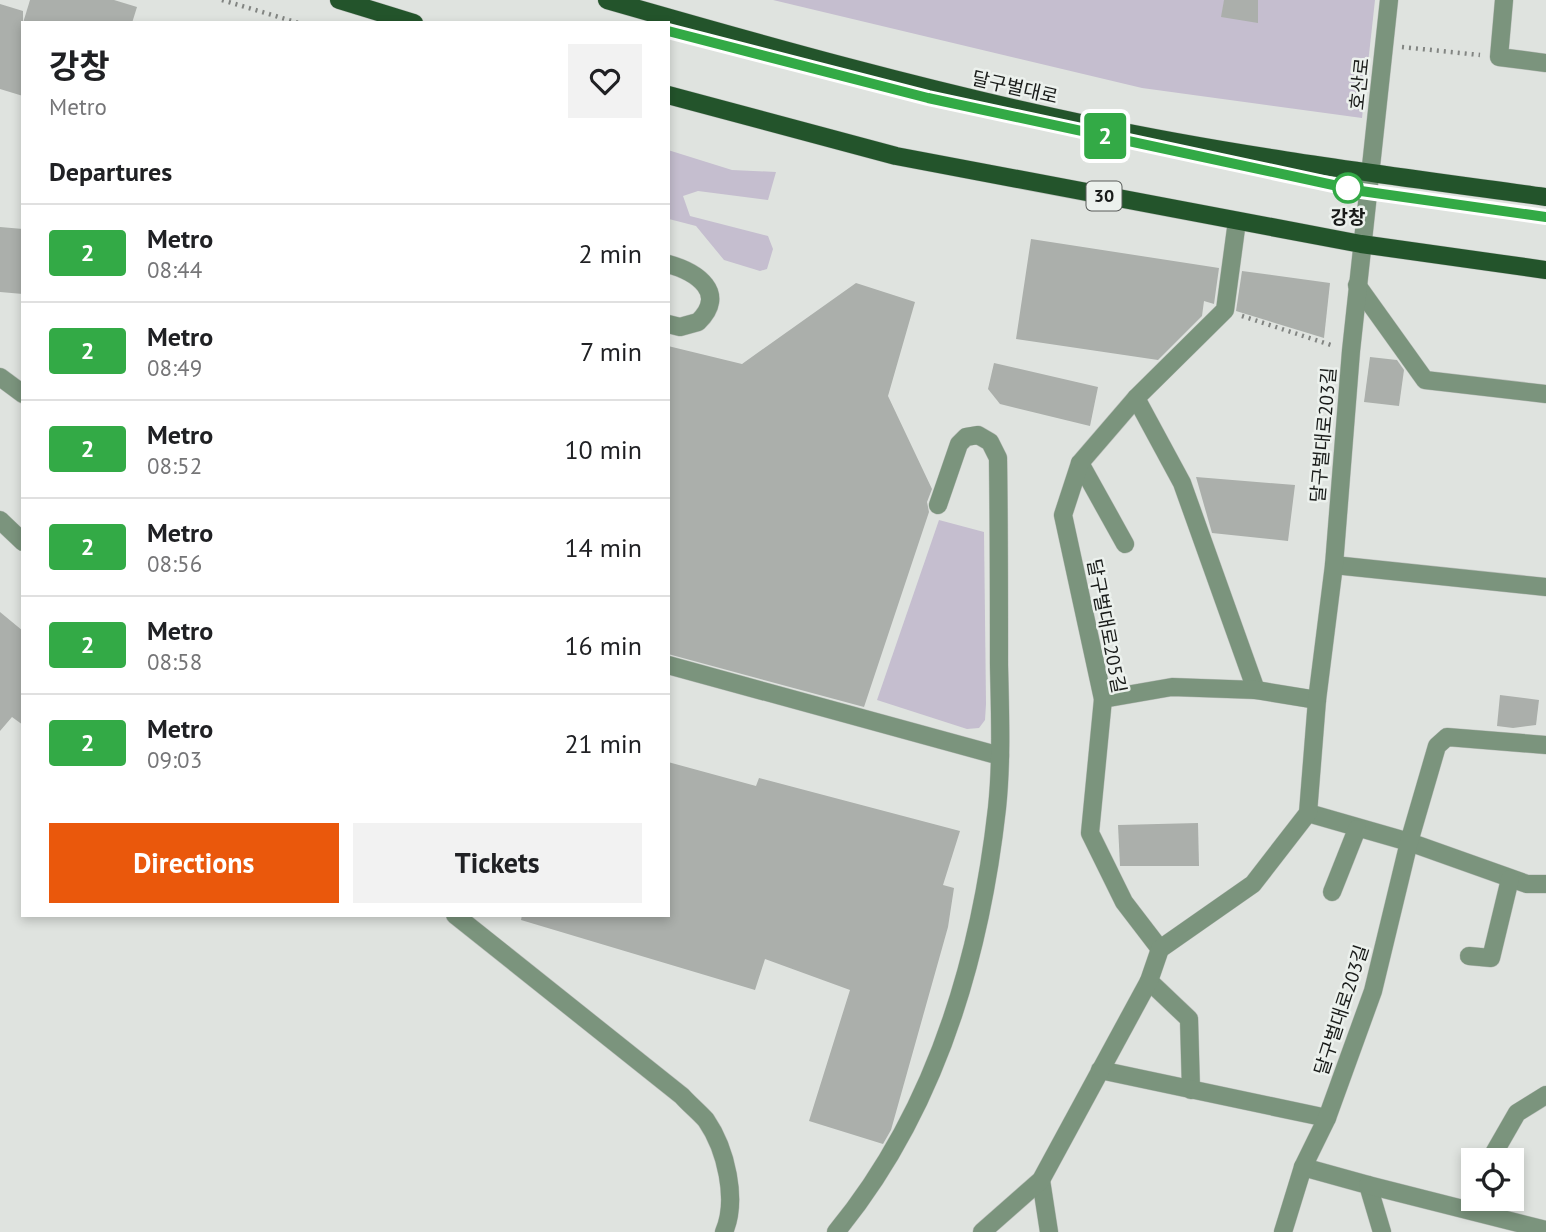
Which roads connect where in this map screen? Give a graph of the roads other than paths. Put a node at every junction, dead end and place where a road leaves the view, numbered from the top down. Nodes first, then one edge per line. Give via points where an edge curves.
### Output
1 (339, 0) edge
2 (607, 0) edge
3 (1389, 0) edge
4 (1504, 0) edge
5 (407, 21) edge
6 (1546, 63) edge
7 (670, 96) edge
8 (1370, 173) junction
9 (1546, 197) edge
10 (1237, 221) junction
11 (1361, 244) junction
12 (670, 265) edge
13 (1546, 270) edge
14 (1357, 285) junction
15 (670, 324) edge
16 (0, 377) edge
17 (21, 393) edge
18 (1546, 394) edge
19 (1136, 398) junction
20 (1080, 463) junction
21 (938, 505) dead end
22 (0, 520) edge
23 (21, 540) edge
24 (1125, 544) dead end
25 (1334, 565) junction
26 (1546, 587) edge
27 (670, 666) edge
28 (1256, 690) junction
29 (1103, 699) junction
30 (1317, 700) junction
31 (1546, 745) edge
32 (1000, 755) junction
33 (1308, 813) junction
34 (1357, 829) junction
35 (1409, 842) junction
36 (1510, 879) junction
37 (1546, 884) edge
38 (1332, 892) dead end
39 (457, 917) edge
40 (1160, 949) junction
41 (1469, 956) dead end
42 (1149, 981) junction
43 (1100, 1070) junction
44 (1191, 1090) junction
45 (1546, 1095) edge
46 (1327, 1118) junction
47 (1497, 1148) edge
48 (1303, 1167) junction
49 (1041, 1180) junction
50 (1368, 1185) junction
51 (1546, 1230) edge
52 (724, 1232) edge
53 (836, 1232) edge
54 (982, 1232) edge
55 (1049, 1232) edge
56 (1283, 1232) edge
57 (1382, 1232) edge

1 - 5 main road
2 - 8 main road, 달구벌대로 via 911,85 1176,142
3 - 8 street, 호산로
4 - 6 street via 1499,57
7 - 10 main road, 30 via 896,156
8 - 9 main road, 달구벌대로
8 - 11 street, 달구벌대로203길
10 - 11 main road, 30
10 - 19 street, 달구벌대로205길 via 1225,310
11 - 13 main road, 30
11 - 14 street, 달구벌대로203길
12 - 15 street via 708,286 709,304 698,322
14 - 18 street via 1425,380
14 - 25 street, 달구벌대로203길
16 - 17 street
19 - 20 street, 달구벌대로205길
19 - 28 street via 1182,483
20 - 24 street, 달구벌대로205길
20 - 29 street, 달구벌대로205길 via 1063,515
21 - 32 street via 959,444 978,435 990,442 999,458
22 - 23 street
25 - 26 street
25 - 30 street, 달구벌대로203길
27 - 32 street
28 - 29 street via 1172,687
28 - 30 street
29 - 40 street, 달구벌대로205길 via 1090,832 1124,902
30 - 33 street, 달구벌대로203길
31 - 35 street, 달구벌대로203길 via 1447,737 1437,746
32 - 53 street via 989,860 959,997 921,1100 878,1176
33 - 34 street
33 - 40 street via 1253,884
34 - 35 street
34 - 38 street
35 - 36 street
35 - 46 street, 달구벌대로203길 via 1373,991
36 - 37 street
36 - 41 street via 1491,958
39 - 52 street via 706,1121 732,1194
40 - 42 street
42 - 43 street
42 - 44 street via 1189,1019
43 - 44 street
43 - 49 street
44 - 46 street
45 - 47 street via 1517,1113
46 - 48 street, 달구벌대로203길
48 - 50 street
48 - 56 street, 달구벌대로203길
49 - 54 street
49 - 55 street
50 - 51 street
50 - 57 street

